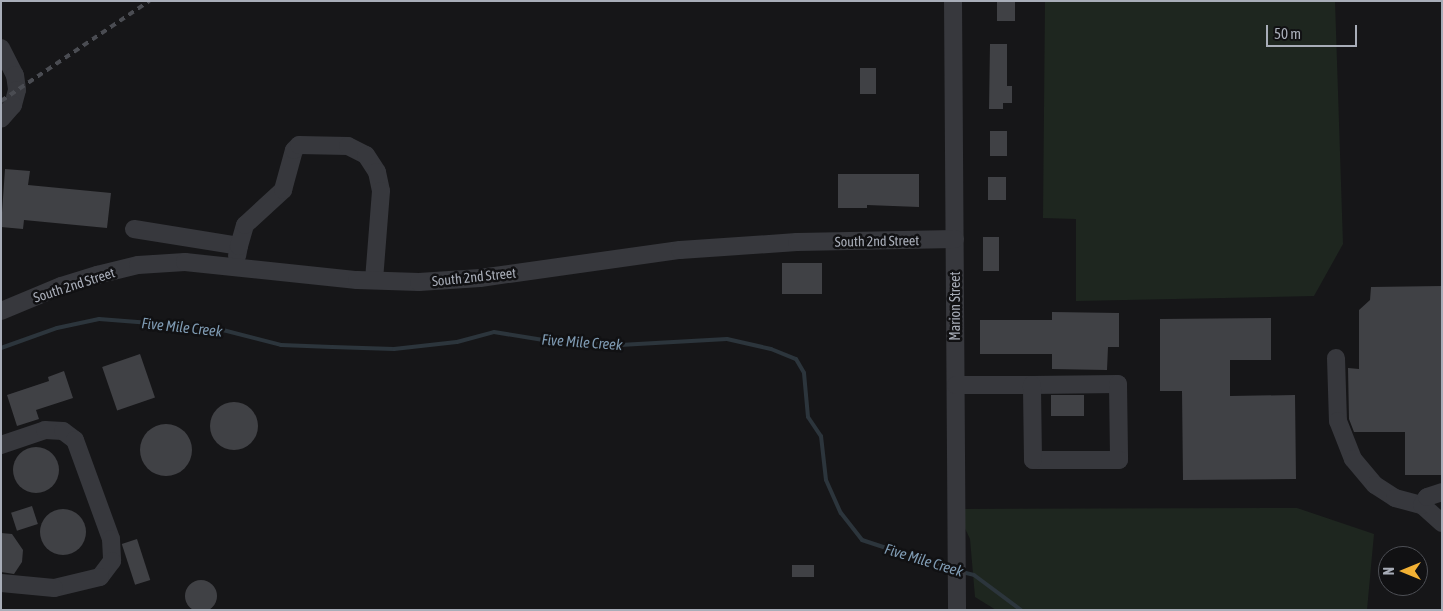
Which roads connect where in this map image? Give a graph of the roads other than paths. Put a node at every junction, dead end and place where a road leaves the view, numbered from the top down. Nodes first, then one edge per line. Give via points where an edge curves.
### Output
1 (953, 1) edge
2 (1, 48) edge
3 (1, 119) edge
4 (134, 230) dead end
5 (955, 239) junction
6 (239, 246) junction
7 (235, 267) junction
8 (374, 280) junction
9 (1, 311) edge
10 (1336, 358) dead end
11 (956, 385) junction
12 (1032, 385) junction
13 (1, 445) edge
14 (1442, 492) edge
15 (1422, 505) junction
16 (1442, 523) edge
17 (1, 583) edge
18 (957, 610) edge

1 - 5 street, Marion Street
2 - 3 street via 15,75 16,90 13,105
4 - 6 street
5 - 8 street, South 2nd Street via 797,242 680,250 480,278 419,282
5 - 11 street, Marion Street
6 - 7 street
6 - 8 street via 245,225 283,190 294,150 299,145 348,146 366,155 377,172 381,191
7 - 8 street, South 2nd Street
7 - 9 street, South 2nd Street via 185,262 138,265 61,286
10 - 15 street via 1338,421 1353,459 1375,485 1395,498
11 - 12 street
11 - 18 street, Marion Street
12 - 12 street via 1118,384 1119,460 1033,460
13 - 17 street via 45,430 62,431 75,440 111,539 112,560 100,577 54,588
14 - 15 street via 1427,497
15 - 16 street

